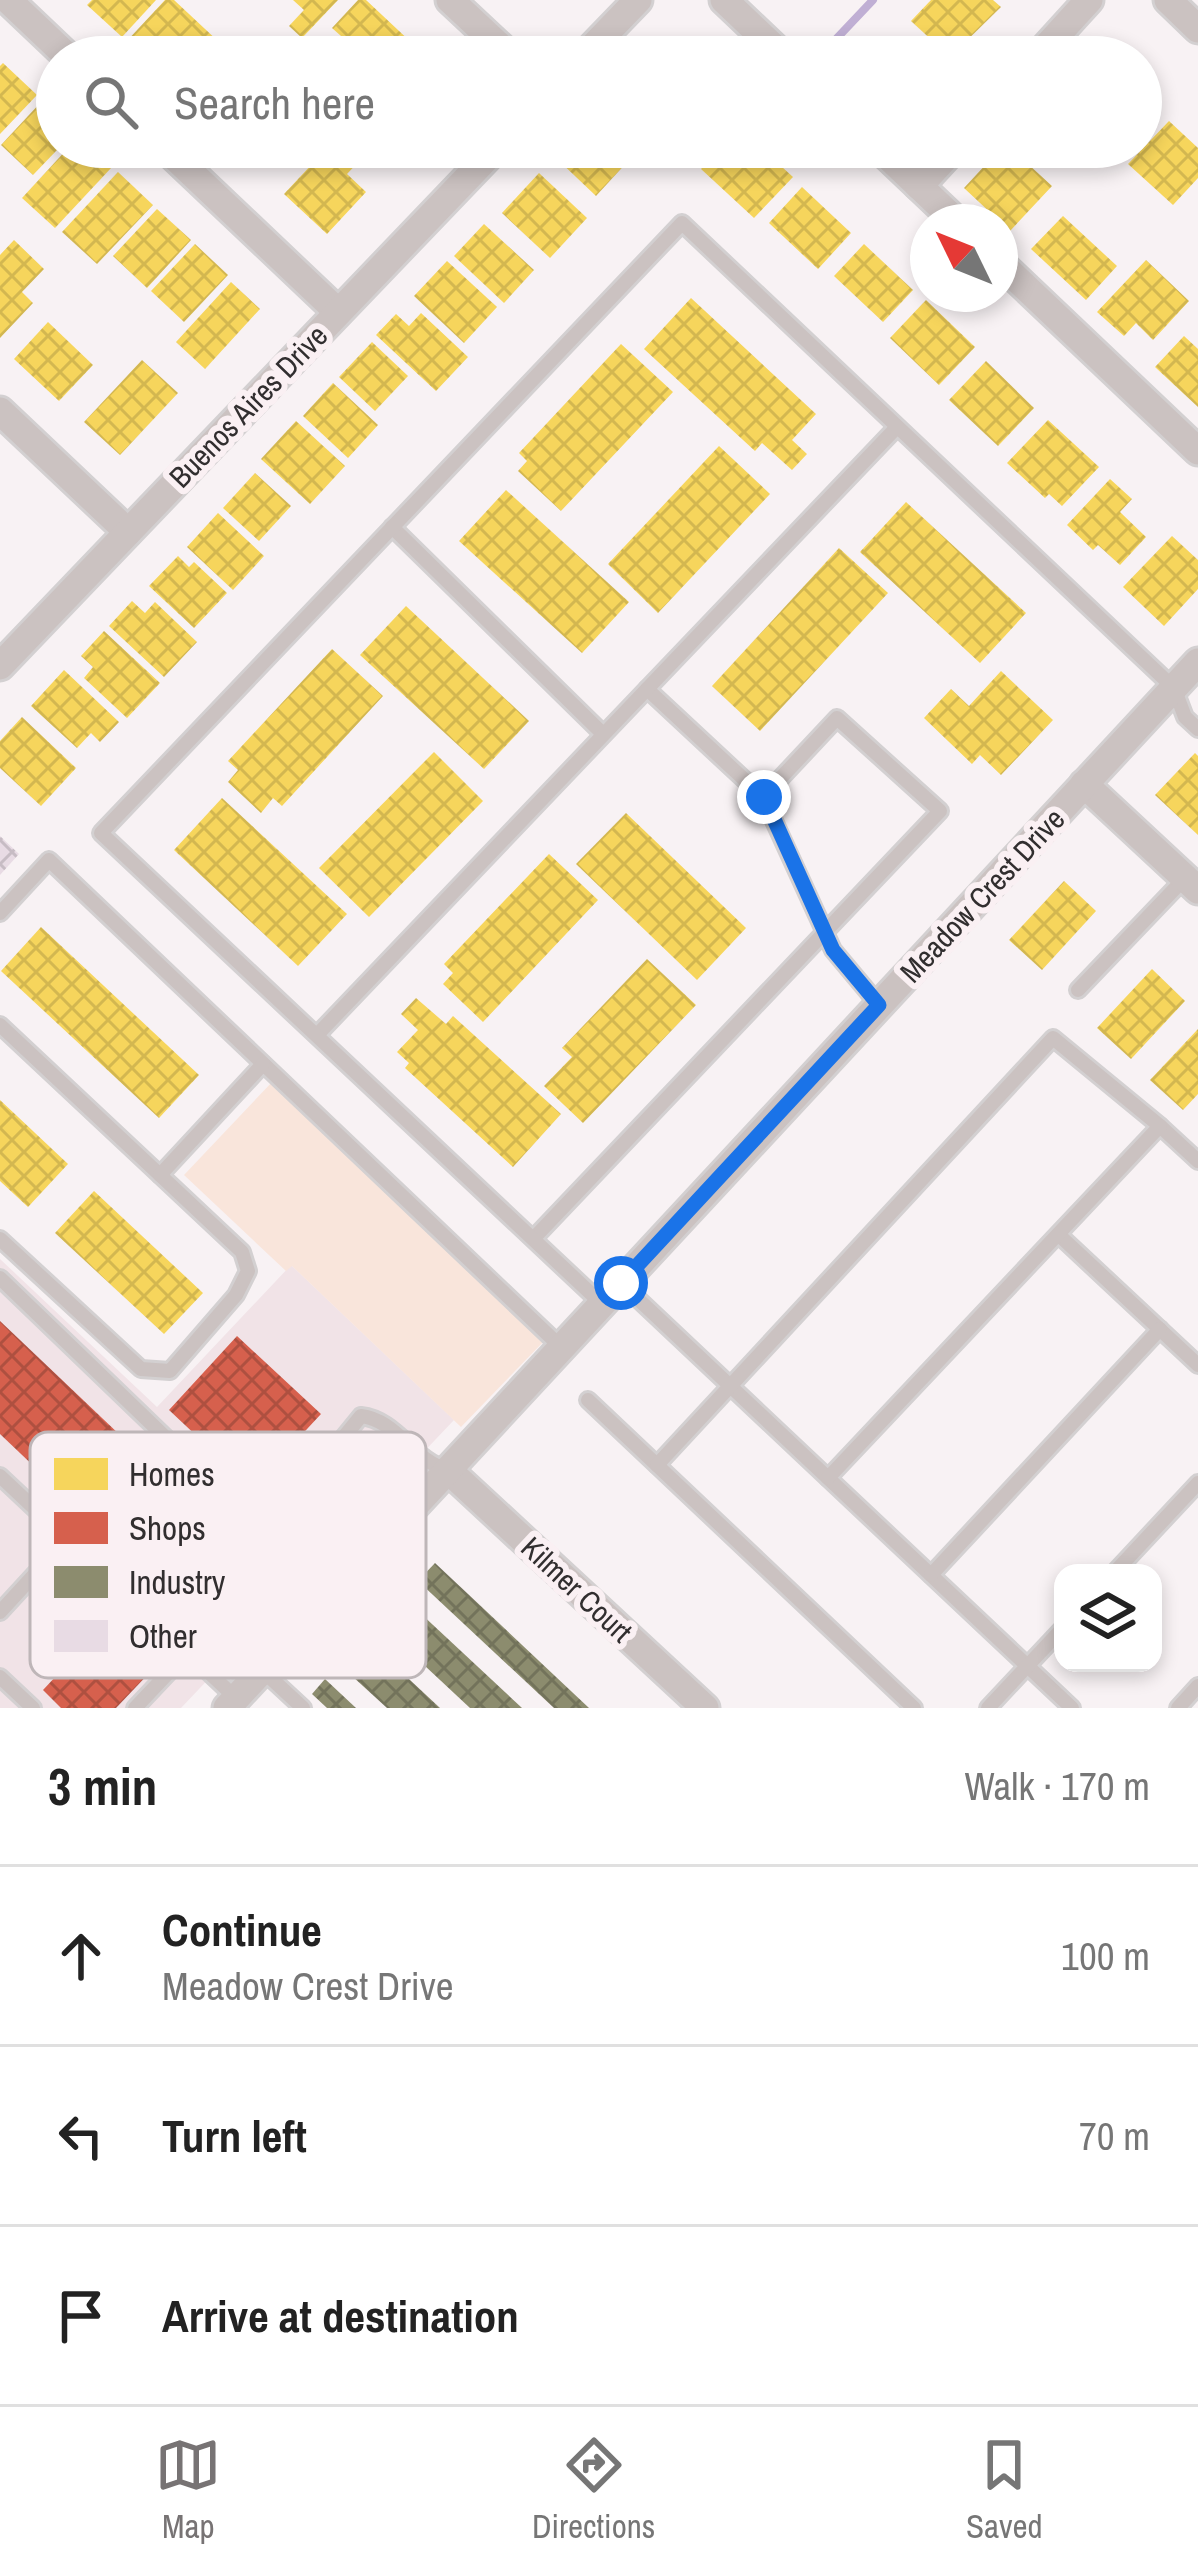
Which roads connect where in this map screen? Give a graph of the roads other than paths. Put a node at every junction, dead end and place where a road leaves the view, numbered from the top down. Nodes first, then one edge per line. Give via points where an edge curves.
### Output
1 (8, 0) edge
2 (450, 0) edge
3 (638, 0) edge
4 (724, 0) edge
5 (1089, 0) edge
6 (1168, 0) edge
7 (1198, 29) edge
8 (46, 36) edge
9 (489, 36) edge
10 (604, 36) edge
11 (762, 36) edge
12 (1056, 36) edge
13 (186, 168) edge
14 (477, 168) edge
15 (900, 168) edge
16 (936, 168) edge
17 (919, 186) junction
18 (938, 204) edge
19 (1018, 280) edge
20 (338, 312) junction
21 (0, 411) edge
22 (897, 427) junction
23 (1198, 451) edge
24 (392, 527) junction
25 (128, 532) junction
26 (1198, 662) edge
27 (0, 666) edge
28 (1174, 688) junction
29 (647, 689) junction
30 (1198, 729) edge
31 (604, 734) junction
32 (1084, 784) junction
33 (764, 797) junction
34 (1191, 884) edge
35 (0, 913) edge
36 (825, 933) junction
37 (1078, 990) dead end
38 (879, 1005) junction
39 (0, 1024) edge
40 (317, 1035) junction
41 (263, 1064) junction
42 (1160, 1126) junction
43 (1198, 1161) edge
44 (160, 1175) junction
45 (1060, 1236) junction
46 (534, 1238) junction
47 (0, 1239) edge
48 (0, 1278) edge
49 (612, 1294) junction
50 (1160, 1330) junction
51 (561, 1347) junction
52 (1198, 1365) edge
53 (730, 1385) junction
54 (588, 1400) dead end
55 (159, 1432) edge
56 (348, 1432) edge
57 (394, 1432) edge
58 (426, 1460) edge
59 (657, 1465) junction
60 (448, 1470) junction
61 (0, 1476) edge
62 (828, 1478) junction
63 (1198, 1483) edge
64 (426, 1494) edge
65 (30, 1503) edge
66 (1122, 1564) edge
67 (931, 1575) junction
68 (30, 1579) edge
69 (0, 1612) edge
70 (1054, 1638) edge
71 (1027, 1666) junction
72 (0, 1677) edge
73 (163, 1678) edge
74 (211, 1678) edge
75 (254, 1678) edge
76 (271, 1678) edge
77 (1198, 1686) edge
78 (231, 1703) edge
79 (33, 1708) edge
80 (135, 1708) edge
81 (303, 1708) edge
82 (705, 1708) edge
83 (914, 1708) edge
84 (988, 1708) edge
85 (1072, 1708) edge
86 (1178, 1708) edge

1 - 8 street
2 - 9 street
3 - 10 street
4 - 11 street
5 - 12 street
6 - 7 street
13 - 20 street
14 - 20 street, Buenos Aires Drive
15 - 17 street
16 - 17 street
17 - 18 street
19 - 23 street
20 - 25 street, Buenos Aires Drive
21 - 25 street
22 - 24 lane via 682,223
22 - 28 lane
22 - 29 lane
24 - 31 lane
24 - 40 lane via 101,833
25 - 27 street, Buenos Aires Drive
26 - 28 street, Meadow Crest Drive
28 - 30 lane
28 - 32 street, Meadow Crest Drive
29 - 31 lane
29 - 33 lane
31 - 40 lane
32 - 34 street
32 - 38 street, Meadow Crest Drive
33 - 36 lane
33 - 36 lane via 837,718 940,811
34 - 37 lane
35 - 41 lane via 49,860
36 - 38 lane
36 - 46 lane
38 - 49 street, Meadow Crest Drive
39 - 44 lane
40 - 46 lane
41 - 44 lane
41 - 51 lane
42 - 43 lane
42 - 45 lane
42 - 53 lane via 1053,1038
44 - 47 lane via 242,1252 248,1271 170,1371 141,1369
45 - 50 lane
45 - 62 lane
46 - 49 lane
48 - 55 lane
49 - 51 street, Meadow Crest Drive
49 - 53 lane
50 - 52 lane
50 - 67 lane
51 - 60 street, Meadow Crest Drive
53 - 59 lane
53 - 62 lane
54 - 59 lane
56 - 57 lane via 361,1416
58 - 60 lane
59 - 83 lane
60 - 64 street, Meadow Crest Drive
60 - 82 street, Kilmer Court
61 - 65 lane
62 - 67 lane
63 - 66 lane
67 - 71 lane
68 - 69 lane
70 - 71 lane
71 - 84 lane
71 - 85 lane
72 - 79 lane
73 - 80 lane
74 - 78 lane
75 - 78 street, Meadow Crest Drive
76 - 81 lane
77 - 86 lane

